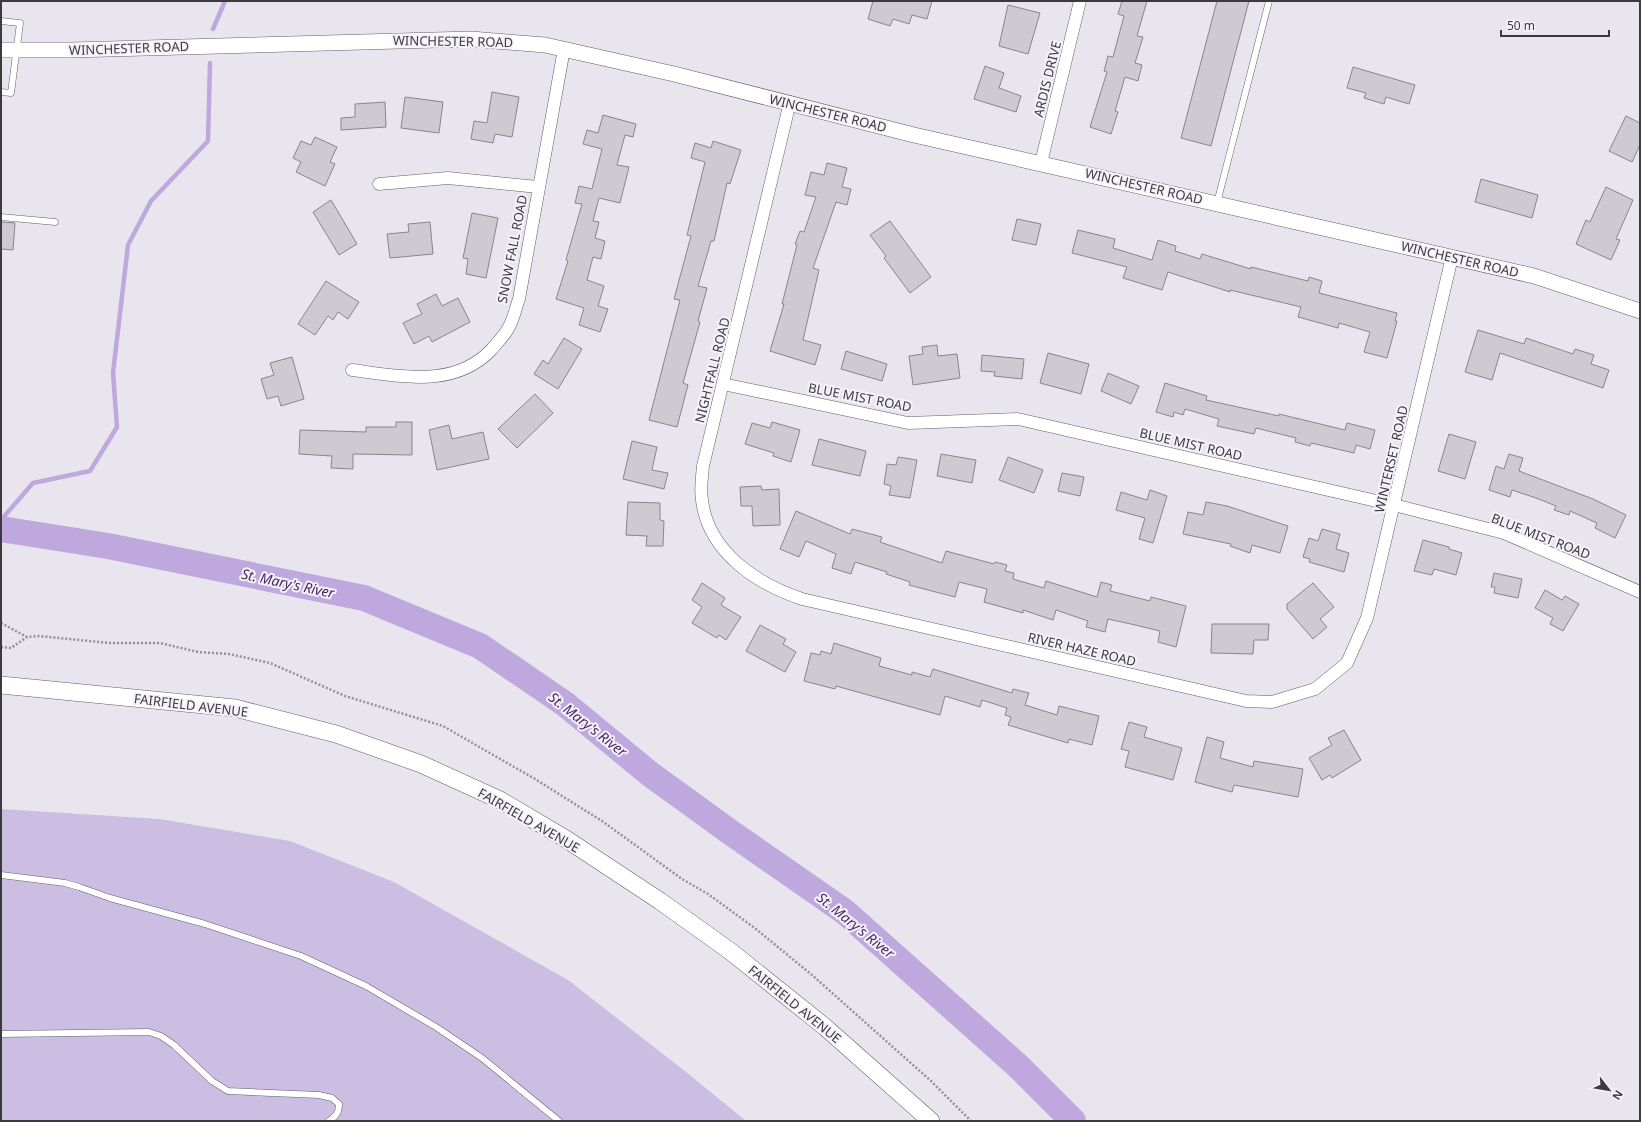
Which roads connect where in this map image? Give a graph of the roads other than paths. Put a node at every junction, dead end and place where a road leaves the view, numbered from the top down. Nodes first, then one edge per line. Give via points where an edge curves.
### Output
1 (1080, 1) edge
2 (1269, 1) edge
3 (1, 21) edge
4 (564, 49) junction
5 (1, 50) edge
6 (16, 51) junction
7 (1, 92) edge
8 (790, 102) junction
9 (1041, 163) junction
10 (379, 184) dead end
11 (538, 187) junction
12 (1217, 203) junction
13 (1, 217) edge
14 (55, 222) dead end
15 (1452, 257) junction
16 (1640, 311) edge
17 (352, 370) dead end
18 (723, 384) junction
19 (1394, 505) junction
20 (1640, 592) edge
21 (802, 599) joint
22 (1347, 663) joint
23 (1, 685) edge
24 (1, 875) edge
25 (1, 1034) edge
26 (329, 1121) edge
27 (559, 1121) edge
28 (931, 1121) edge

1 - 9 street, ARDIS DRIVE
2 - 12 lane
3 - 6 lane via 20,23
4 - 6 street, WINCHESTER ROAD via 471,38
4 - 8 street, WINCHESTER ROAD
4 - 11 street, SNOW FALL ROAD
5 - 6 street, WINCHESTER ROAD
6 - 7 lane via 11,93
8 - 9 street, WINCHESTER ROAD via 914,135
8 - 18 street, NIGHTFALL ROAD
9 - 12 street, WINCHESTER ROAD
10 - 11 street via 448,178
11 - 17 street, SNOW FALL ROAD via 519,299 510,326 500,341 483,358 464,370 436,377 404,377
12 - 15 street, WINCHESTER ROAD
13 - 14 lane
15 - 16 street, WINCHESTER ROAD via 1534,276
15 - 19 street, WINTERSET ROAD
18 - 19 street, BLUE MIST ROAD via 908,422 1018,419
18 - 21 street, NIGHTFALL ROAD via 703,466 702,499 709,528 727,554 758,580 783,593
19 - 20 street, BLUE MIST ROAD via 1504,533
19 - 22 street, WINTERSET ROAD via 1366,618
21 - 22 street, RIVER HAZE ROAD via 1246,701 1272,702 1315,689
23 - 28 main road, FAIRFIELD AVENUE via 235,708 336,734 421,764 500,800 572,843 730,951 831,1032
24 - 27 lane via 65,883 205,924 301,956 366,986 436,1027 482,1058
25 - 26 lane via 149,1032 174,1045 212,1081 228,1091 319,1095 332,1098 339,1104 339,1110

